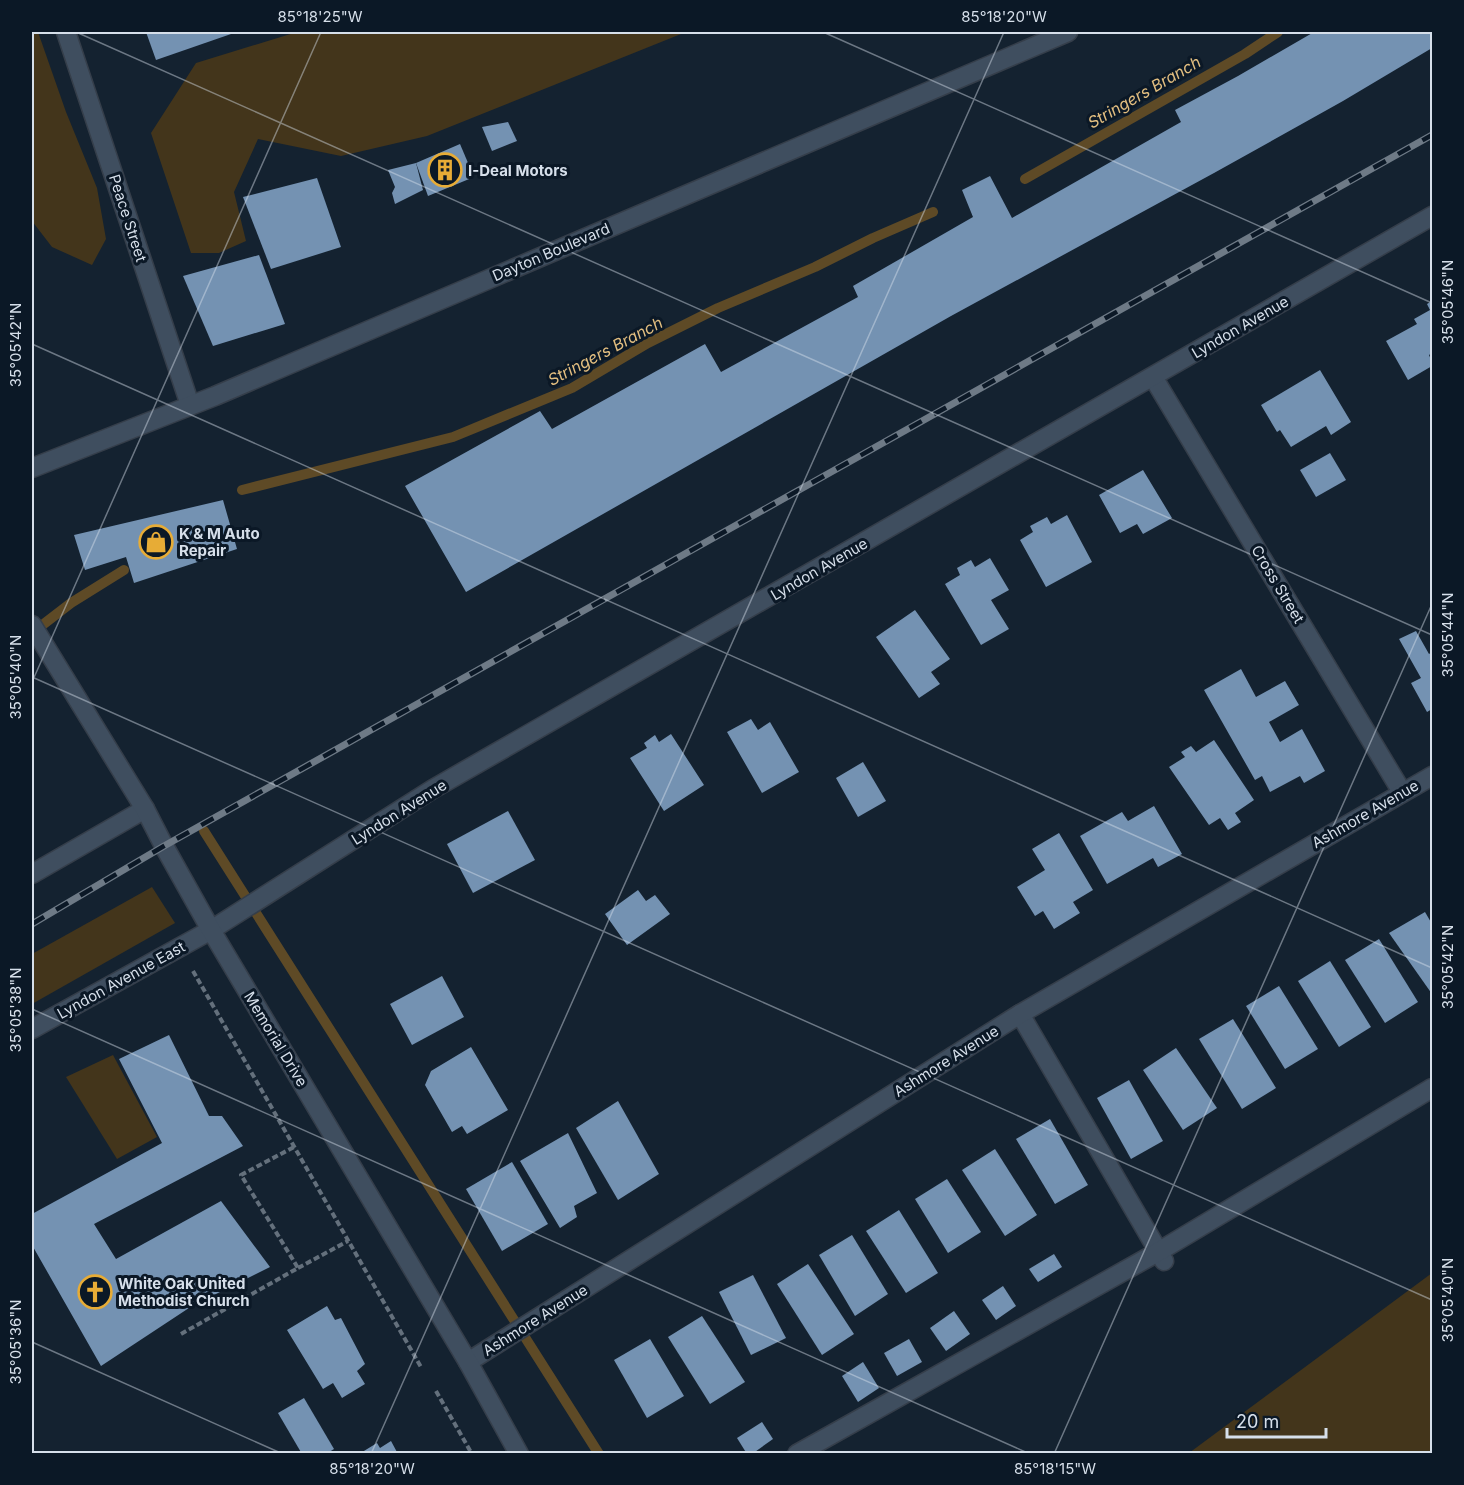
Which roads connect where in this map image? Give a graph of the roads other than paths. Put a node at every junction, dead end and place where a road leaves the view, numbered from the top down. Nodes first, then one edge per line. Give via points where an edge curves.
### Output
1 (66, 32) edge
2 (1068, 32) edge
3 (1432, 216) edge
4 (1153, 377) junction
5 (190, 405) junction
6 (32, 468) edge
7 (32, 625) edge
8 (1432, 776) edge
9 (1402, 792) junction
10 (145, 809) junction
11 (32, 874) edge
12 (211, 930) junction
13 (1020, 1014) junction
14 (32, 1029) edge
15 (1432, 1088) edge
16 (1161, 1257) junction
17 (468, 1362) junction
18 (519, 1454) edge
19 (797, 1454) edge

1 - 5 street, Peace Street
2 - 5 street, Dayton Boulevard
3 - 4 street, Lyndon Avenue
4 - 9 street, Cross Street
4 - 12 street, Lyndon Avenue via 433,789
5 - 6 street, Dayton Boulevard
7 - 10 street, Memorial Drive
8 - 9 street, Ashmore Avenue
9 - 13 street, Ashmore Avenue
10 - 11 street
10 - 12 street, Memorial Drive
12 - 14 street, Lyndon Avenue East
12 - 17 street, Memorial Drive
13 - 16 street
13 - 17 street, Ashmore Avenue
15 - 16 street
16 - 19 street
17 - 18 street, Memorial Drive

